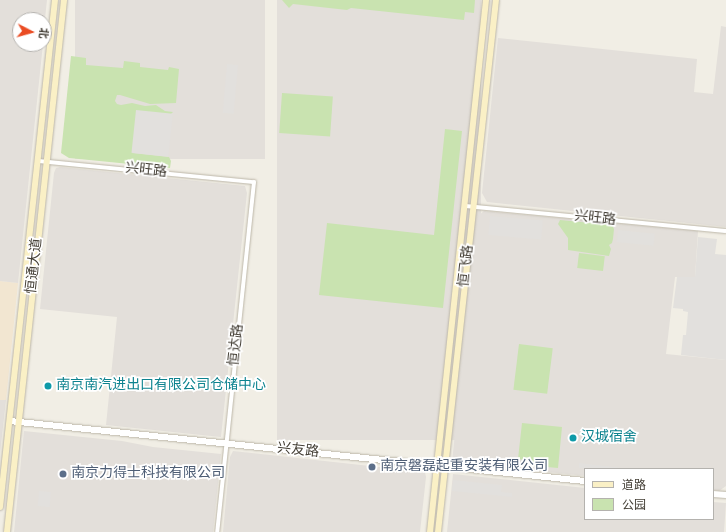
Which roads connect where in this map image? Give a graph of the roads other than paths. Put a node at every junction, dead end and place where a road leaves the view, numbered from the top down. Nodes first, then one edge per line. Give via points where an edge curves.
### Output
1 (55, 0) edge
2 (64, 0) edge
3 (486, 0) edge
4 (496, 0) edge
5 (38, 161) junction
6 (46, 162) junction
7 (254, 182) joint
8 (465, 206) junction
9 (474, 207) junction
10 (726, 231) edge
11 (10, 421) junction
12 (18, 422) junction
13 (227, 443) junction
14 (437, 466) junction
15 (445, 467) junction
16 (584, 481) edge
17 (714, 494) edge
18 (726, 495) edge
19 (0, 507) edge
20 (7, 532) edge
21 (217, 532) edge
22 (430, 532) edge
23 (438, 532) edge

1 - 5 main road, 恒通大道
2 - 6 main road, 恒通大道
3 - 8 main road, 恒飞路
4 - 9 main road, 恒飞路
5 - 6 street, 兴旺路
5 - 11 main road, 恒通大道
6 - 7 street, 兴旺路
6 - 12 main road, 恒通大道
7 - 13 street, 恒达路
8 - 9 street, 兴旺路
8 - 14 main road, 恒飞路
9 - 10 street, 兴旺路
9 - 15 main road, 恒飞路
11 - 12 street, 兴友路
11 - 19 main road, 恒通大道
12 - 13 street, 兴友路
12 - 20 main road, 恒通大道
13 - 14 street, 兴友路
13 - 21 street, 恒达路
14 - 15 street, 兴友路
14 - 22 main road, 恒飞路
15 - 16 street, 兴友路
15 - 23 main road, 恒飞路
17 - 18 street

